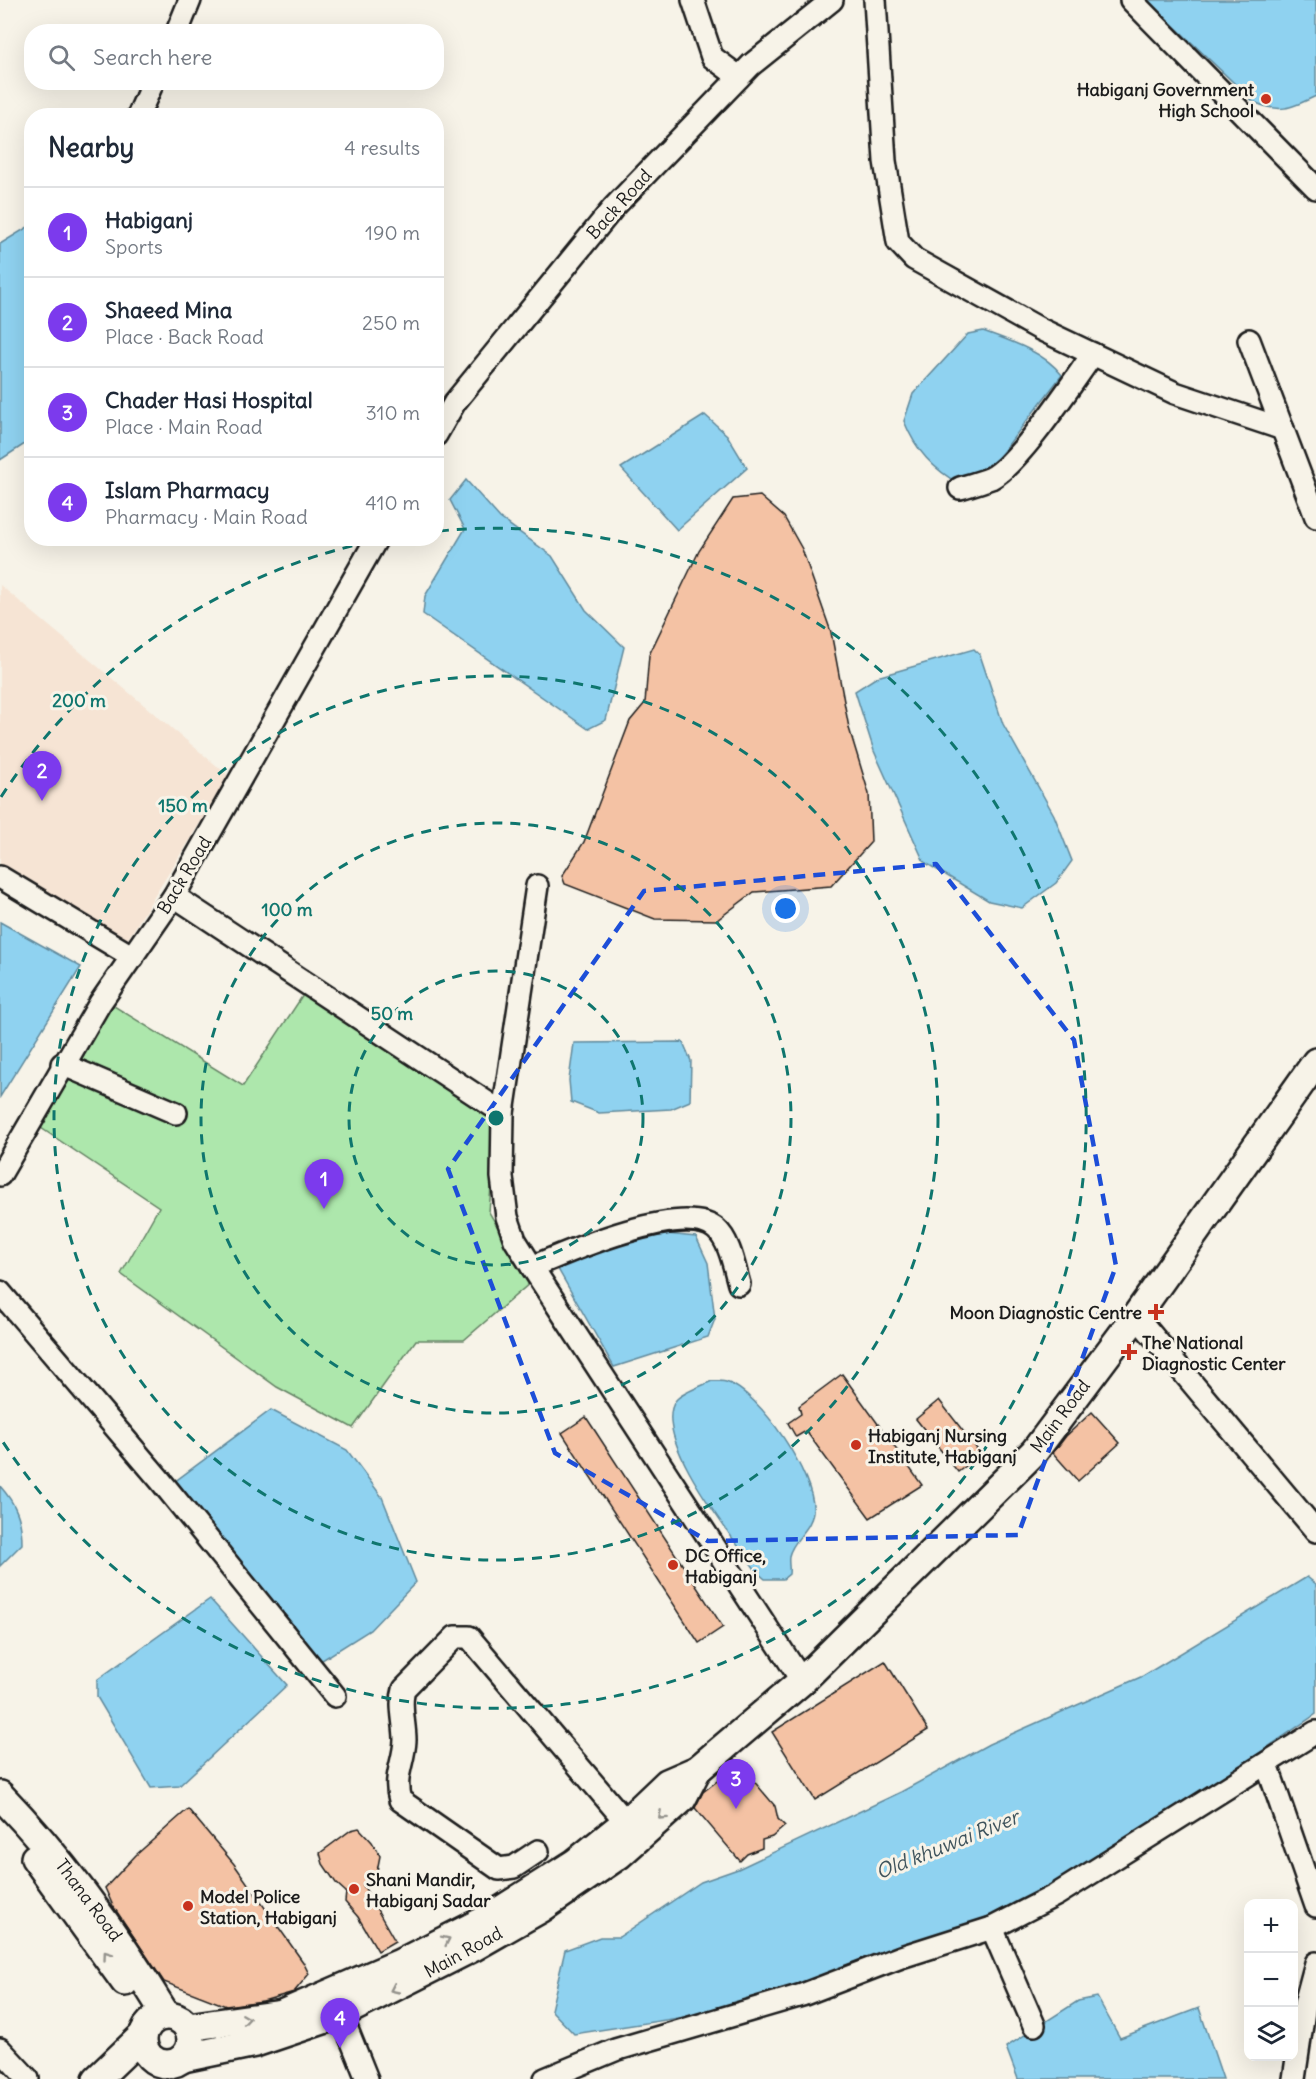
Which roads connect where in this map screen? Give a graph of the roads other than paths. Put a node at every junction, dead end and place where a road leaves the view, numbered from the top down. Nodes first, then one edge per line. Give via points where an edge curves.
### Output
1 (190, 0) edge
2 (693, 0) edge
3 (832, 0) edge
4 (875, 0) edge
5 (1131, 0) edge
6 (180, 24) edge
7 (739, 77) junction
8 (149, 90) edge
9 (142, 108) edge
10 (1316, 188) edge
11 (1249, 340) dead end
12 (1093, 354) junction
13 (444, 421) edge
14 (1282, 429) junction
15 (960, 488) dead end
16 (1316, 517) edge
17 (372, 546) edge
18 (0, 877) edge
19 (537, 886) dead end
20 (174, 896) junction
21 (133, 957) junction
22 (1316, 1062) edge
23 (62, 1064) junction
24 (176, 1113) dead end
25 (503, 1113) junction
26 (0, 1175) edge
27 (532, 1267) junction
28 (739, 1284) dead end
29 (0, 1293) edge
30 (1136, 1316) junction
31 (1316, 1531) edge
32 (802, 1680) junction
33 (335, 1696) dead end
34 (1316, 1732) edge
35 (1267, 1765) junction
36 (697, 1770) junction
37 (0, 1797) edge
38 (626, 1822) junction
39 (538, 1851) dead end
40 (1316, 1906) edge
41 (992, 1928) junction
42 (1316, 1964) edge
43 (337, 2003) junction
44 (162, 2025) junction
45 (1034, 2025) dead end
46 (0, 2049) edge
47 (171, 2060) junction
48 (28, 2079) edge
49 (97, 2079) edge
50 (138, 2079) edge
51 (367, 2079) edge
52 (545, 2079) edge
53 (1294, 2079) edge

1 - 6 street
2 - 7 street via 712,57
3 - 7 street, Back Road
4 - 12 street via 885,161 898,242 914,259
5 - 10 street
7 - 13 street, Back Road via 614,207 455,402
8 - 9 street
11 - 14 street
12 - 14 street via 1175,393
12 - 15 street via 1024,447 1002,470 991,478
14 - 16 street
17 - 20 street, Back Road
18 - 21 street
19 - 25 street
20 - 21 street, Back Road
20 - 25 street
21 - 23 street, Back Road
22 - 30 main road, Main Road
23 - 24 street
23 - 26 street, Back Road
25 - 27 street via 502,1177 507,1217 515,1240
27 - 28 street via 587,1243 642,1227 706,1222 717,1229 726,1243
27 - 32 street
29 - 33 street via 160,1480
30 - 31 street
30 - 32 main road, Main Road via 1034,1452
32 - 36 main road, Main Road
34 - 35 street
35 - 40 street
35 - 41 street via 1056,1895
36 - 38 main road, Main Road via 667,1783
36 -> 43 main road, Main Road via 682,1799 588,1878 542,1908 472,1948
37 - 44 main road, Thana Road via 42,1838 121,1941
38 - 39 street via 469,1637 455,1637 404,1689 404,1753 396,1785 400,1800 499,1869 514,1867
43 -> 38 main road, Main Road via 488,1919 575,1863
41 - 45 street
41 - 52 street via 802,1995 615,2050
42 - 53 street via 1305,2004
44 -> 43 main road, Main Road via 282,2014
43 - 47 main road, Main Road via 255,2043
43 - 51 street
44 - 47 main road, Thana Road via 146,2053
44 - 47 main road via 191,2043
44 - 49 main road
46 - 48 street
47 - 50 main road, Main Road

